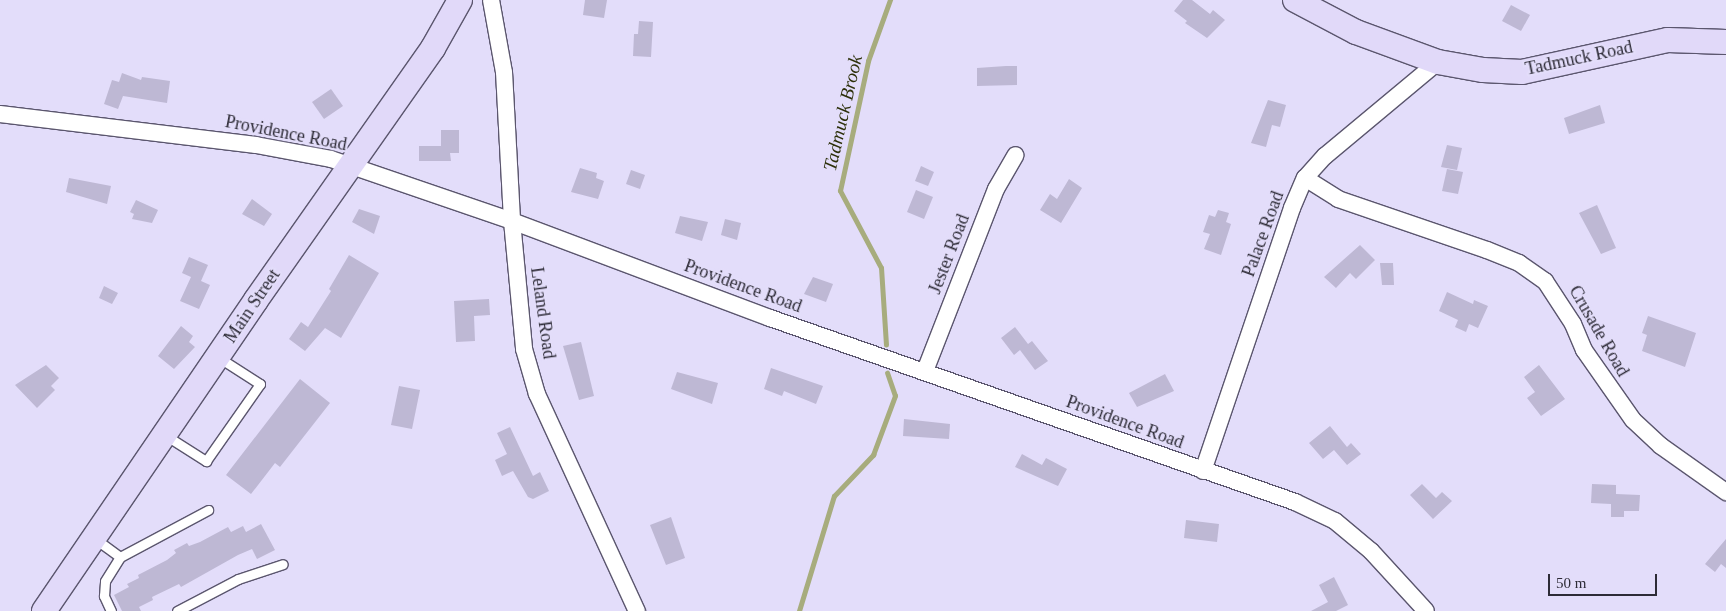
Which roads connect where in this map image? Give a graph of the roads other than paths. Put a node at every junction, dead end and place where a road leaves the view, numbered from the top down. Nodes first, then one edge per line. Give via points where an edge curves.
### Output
1 (460, 0) edge
2 (490, 0) edge
3 (1295, 0) edge
4 (1726, 42) edge
5 (1438, 62) junction
6 (0, 114) edge
7 (1016, 154) dead end
8 (349, 166) junction
9 (1306, 178) junction
10 (512, 221) junction
11 (218, 357) junction
12 (925, 371) junction
13 (165, 435) junction
14 (1203, 471) junction
15 (1726, 492) edge
16 (208, 510) dead end
17 (94, 537) junction
18 (120, 557) junction
19 (283, 564) dead end
20 (44, 611) edge
21 (111, 611) edge
22 (177, 611) edge
23 (637, 611) edge
24 (1426, 611) edge

1 - 8 main road, Main Street via 433,48
2 - 10 street, Leland Road via 504,72
3 - 5 main road, Tadmuck Road via 1356,32
4 - 5 main road, Tadmuck Road via 1668,40 1522,72 1483,70
5 - 9 street, Palace Road via 1325,156
6 - 8 street, Providence Road via 256,145
7 - 12 street, Jester Road via 996,188
8 - 10 street, Providence Road
8 - 11 main road, Main Street
9 - 14 street, Palace Road via 1292,208
9 - 15 street, Crusade Road via 1338,199 1487,250 1519,263 1545,281 1569,316 1584,350 1633,420 1661,446
10 - 12 street, Providence Road via 770,318
10 - 23 street, Leland Road via 524,349 537,394
11 - 13 main road, Main Street
11 - 13 lane via 260,384 206,460
12 - 14 street, Providence Road
13 - 17 main road, Main Street
14 - 24 street, Providence Road via 1294,502 1335,521 1393,572
16 - 18 lane
17 - 18 lane
17 - 20 main road, Main Street
18 - 21 lane via 106,581 104,596
19 - 22 lane via 238,579

